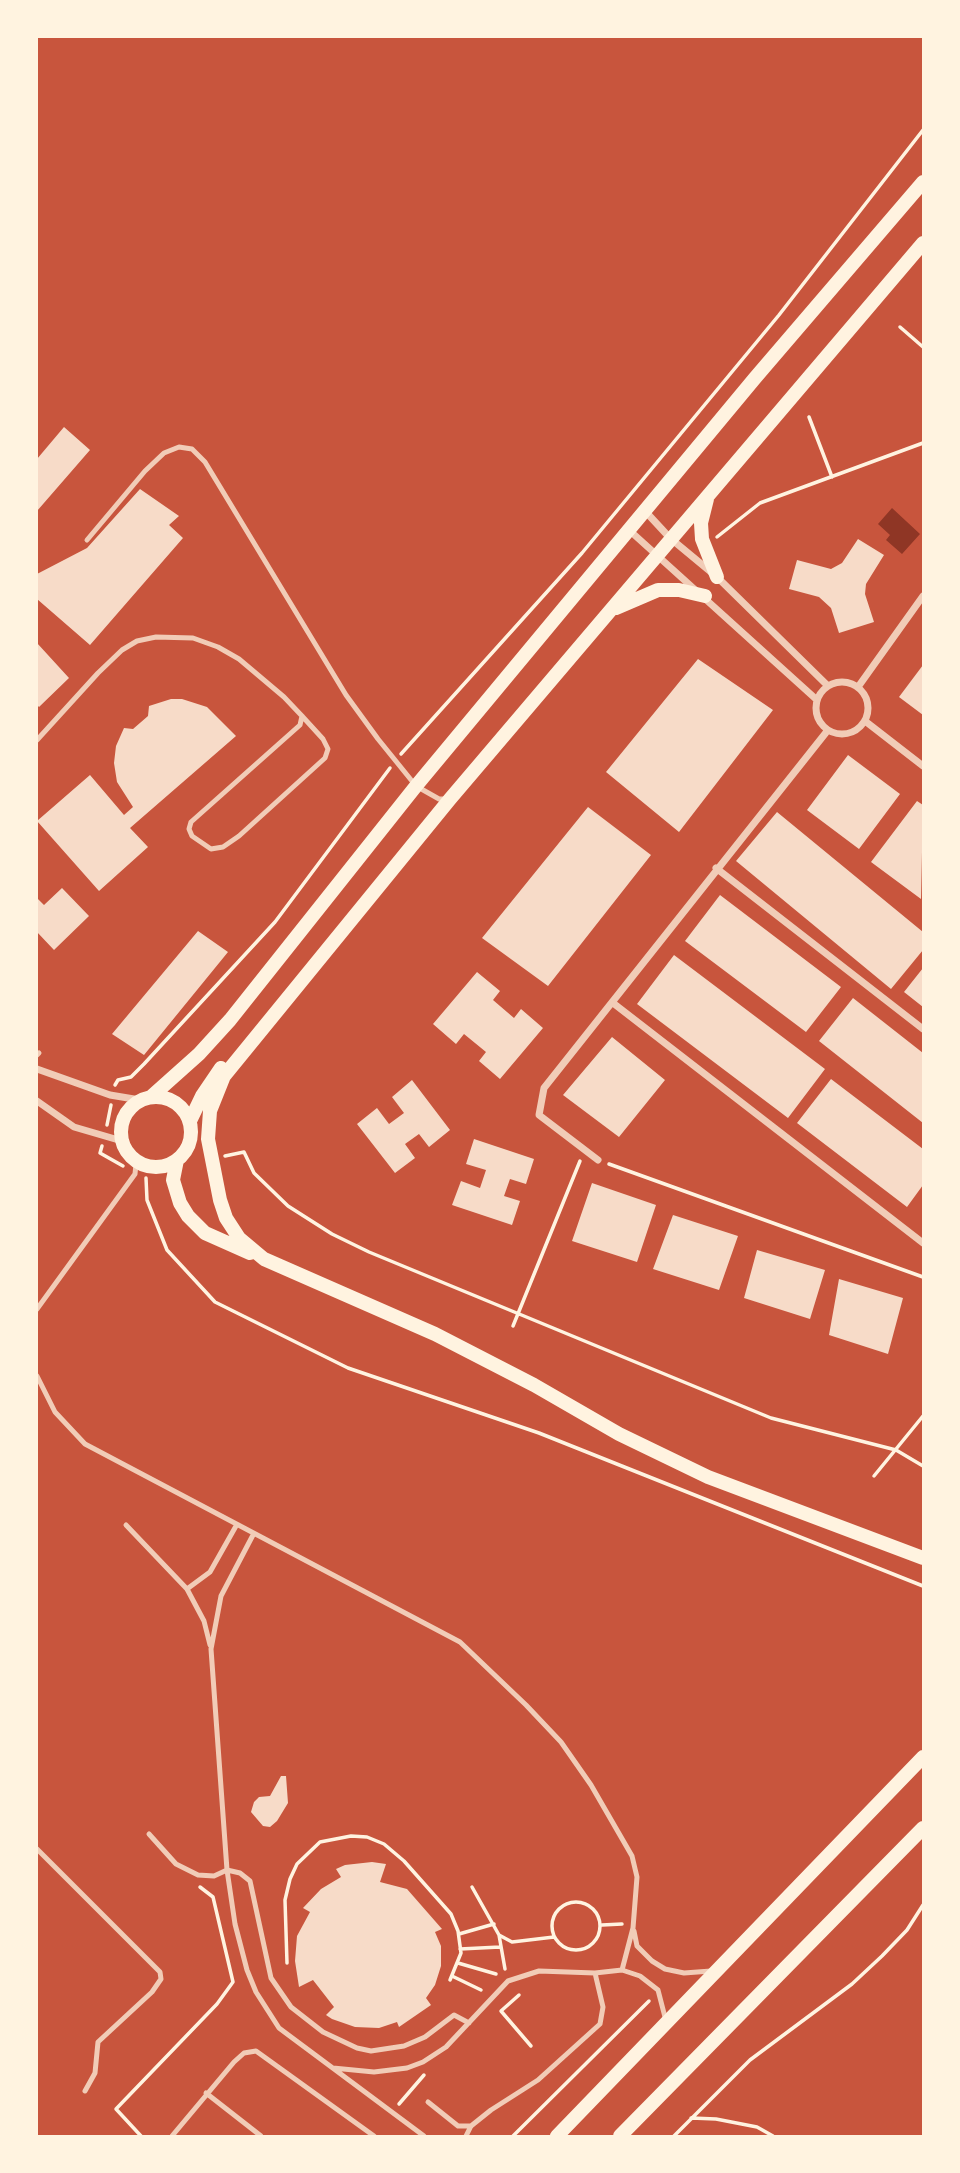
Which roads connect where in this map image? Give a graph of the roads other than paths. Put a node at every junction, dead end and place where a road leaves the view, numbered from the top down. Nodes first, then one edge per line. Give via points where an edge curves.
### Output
1 (923, 182) edge
2 (923, 243) edge
3 (710, 491) junction
4 (646, 511) junction
5 (629, 530) junction
6 (670, 538) junction
7 (87, 540) dead end
8 (655, 555) junction
9 (717, 577) junction
10 (705, 596) junction
11 (923, 596) edge
12 (609, 612) junction
13 (828, 686) junction
14 (858, 687) junction
15 (817, 700) junction
16 (302, 716) junction
17 (866, 721) junction
18 (828, 730) junction
19 (37, 740) edge
20 (923, 766) edge
21 (416, 786) junction
22 (450, 799) junction
23 (716, 869) junction
24 (339, 937) junction
25 (613, 1003) junction
26 (923, 1029) edge
27 (37, 1069) edge
28 (146, 1098) junction
29 (37, 1101) edge
30 (190, 1121) junction
31 (122, 1142) junction
32 (133, 1159) junction
33 (177, 1160) junction
34 (598, 1160) road end
35 (923, 1243) edge
36 (264, 1259) junction
37 (37, 1309) edge
38 (37, 1376) edge
39 (127, 1525) dead end
40 (236, 1526) junction
41 (253, 1535) junction
42 (923, 1558) edge
43 (187, 1589) junction
44 (211, 1648) junction
45 (923, 1757) edge
46 (923, 1828) edge
47 (149, 1834) dead end
48 (37, 1849) edge
49 (227, 1870) junction
50 (633, 1928) junction
51 (622, 1970) junction
52 (718, 1970) junction
53 (595, 1973) junction
54 (469, 2023) junction
55 (667, 2025) junction
56 (330, 2068) junction
57 (85, 2091) dead end
58 (206, 2093) junction
59 (428, 2102) dead end
60 (471, 2126) junction
61 (624, 2133) edge
62 (172, 2136) edge
63 (261, 2136) edge
64 (375, 2136) edge
65 (424, 2136) edge
66 (466, 2136) edge
67 (557, 2136) edge

1 - 4 main road
2 - 3 main road
3 - 6 main road
3 - 9 main road via 701,523 702,539
4 - 5 main road
4 - 6 street
5 - 8 street
5 - 21 main road
6 - 8 main road
6 - 9 street
7 - 21 lane via 164,453 179,447 192,449 205,462 346,695
8 - 10 street
8 - 12 main road
9 - 13 street
10 - 12 main road via 658,590
10 - 15 street
11 - 14 street
12 - 22 main road
13 - 14 street via 845,681
13 - 15 street
14 - 17 street via 869,704
15 - 18 street via 818,718
16 - 16 lane via 300,725 191,822 192,836 211,849 223,847 325,758 328,749 323,739
16 - 19 lane via 262,675 218,647 193,638 156,637 122,650
17 - 18 street via 845,734
17 - 20 street
18 - 23 street
21 - 22 lane via 439,799
21 - 28 main road via 230,1020 199,1054
22 - 24 main road
23 - 25 street
23 - 26 street
24 - 30 main road via 216,1074
24 - 36 main road via 224,1076 210,1111 211,1159 226,1217 239,1238
25 - 34 street via 544,1088 539,1115
25 - 35 street
27 - 28 street via 110,1095
28 - 30 main road via 171,1099
28 - 31 main road via 123,1117
29 - 31 street via 74,1127
30 - 33 main road via 190,1143
31 - 32 main road
32 - 33 main road via 159,1167
32 - 37 lane via 135,1174
33 - 36 main road via 175,1191 195,1224 205,1233
36 - 42 main road via 435,1334 708,1477
38 - 40 lane via 55,1412 85,1444
39 - 43 lane
40 - 41 lane
40 - 43 lane via 210,1572
41 - 44 lane via 221,1596
41 - 50 lane via 460,1642 526,1705 561,1742 626,1842 637,1877
43 - 44 lane via 204,1621
44 - 49 lane
45 - 52 main road
46 - 61 main road
47 - 49 lane via 176,1864 198,1875 214,1876
48 - 57 lane via 160,1972 161,1979 152,1992 98,2042 95,2073
49 - 54 lane via 240,1872 255,1891 259,1931 279,1994 323,2032 357,2049 389,2050 425,2037 448,2017 454,2015
49 - 56 lane via 235,1924 256,1992 279,2028
50 - 51 lane
50 - 52 lane via 637,1946 665,1969 684,1973
51 - 53 lane
51 - 55 lane via 651,1982 658,1990
52 - 55 main road
53 - 54 lane via 539,1971 511,1980
53 - 60 lane via 603,2007 600,2024 538,2080
54 - 56 lane via 446,2047 407,2068 374,2072
55 - 67 main road
56 - 65 lane
58 - 62 lane
58 - 63 lane
58 - 64 lane via 244,2053 256,2051
59 - 60 lane via 458,2126
60 - 66 lane

